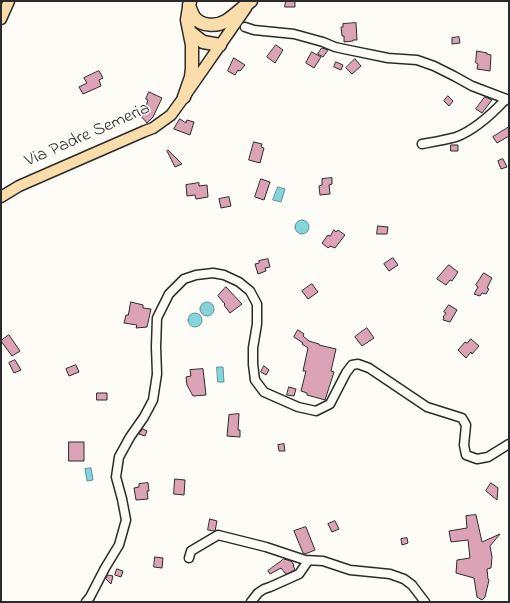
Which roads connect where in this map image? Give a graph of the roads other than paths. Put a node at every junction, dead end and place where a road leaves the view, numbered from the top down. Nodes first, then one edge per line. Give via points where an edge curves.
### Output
1 (9, 1) edge
2 (251, 1) edge
3 (189, 3) edge
4 (1, 19) edge
5 (204, 24) junction
6 (245, 27) dead end
7 (190, 32) junction
8 (220, 46) junction
9 (184, 98) junction
10 (507, 100) edge
11 (422, 144) dead end
12 (1, 197) edge
13 (509, 444) edge
14 (189, 558) dead end
15 (308, 561) junction
16 (86, 602) edge
17 (251, 602) edge
18 (425, 602) edge

1 - 4 main road
2 - 5 highway via 226,21
2 - 8 main road, Via Padre Semeria
3 - 5 highway via 194,17
3 - 7 highway via 187,20
5 - 8 highway
6 - 10 street via 294,34 335,47 388,58 417,60
7 - 8 highway via 203,42
7 - 9 highway via 192,68
8 - 9 main road, Via Padre Semeria
9 - 12 main road, Via Padre Semeria via 171,115 153,128 19,186
10 - 11 street via 470,130 456,137
13 - 16 street via 488,457 477,459 466,455 466,425 462,418 427,407 369,368 358,364 352,365 346,373 330,404 316,411 298,408 264,392 255,380 253,348 257,304 250,291 224,275 196,274 184,279 169,294 157,318 157,374 153,400 118,457 116,477 126,520 119,545
14 - 15 street via 191,551 218,535 266,546
15 - 17 street via 299,574 264,589
15 - 18 street via 323,561 350,570 390,574 412,585

